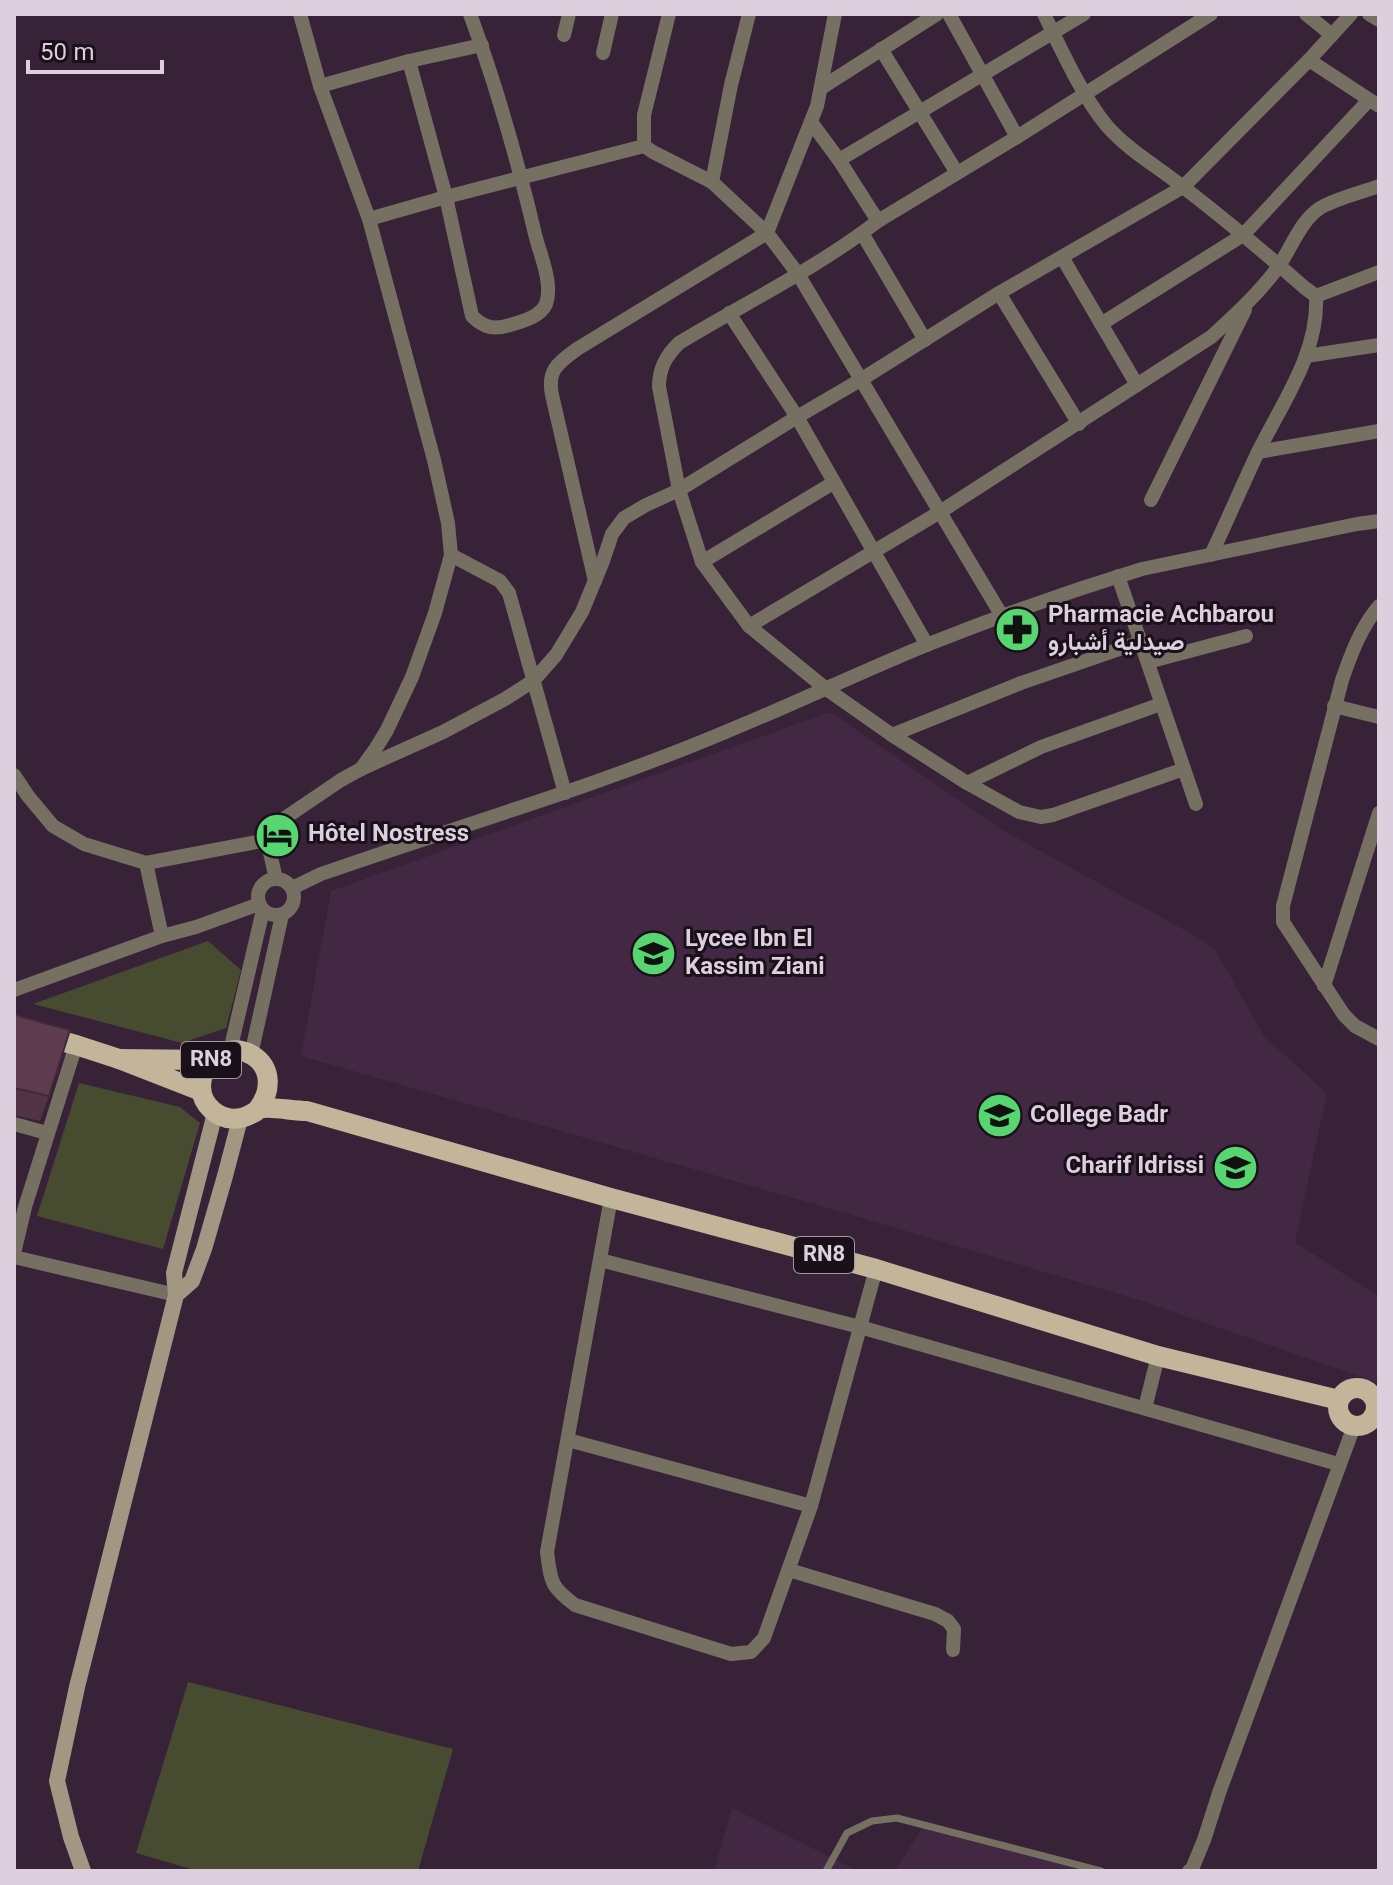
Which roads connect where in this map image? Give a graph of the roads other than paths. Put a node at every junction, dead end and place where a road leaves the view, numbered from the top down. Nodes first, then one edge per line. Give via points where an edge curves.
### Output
1 (300, 14) edge
2 (470, 14) edge
3 (569, 14) edge
4 (612, 14) edge
5 (669, 14) edge
6 (749, 14) edge
7 (835, 14) edge
8 (937, 14) edge
9 (949, 14) edge
10 (1044, 14) edge
11 (1084, 14) edge
12 (1211, 14) edge
13 (1306, 14) edge
14 (1351, 14) edge
15 (1369, 14) edge
16 (1379, 20) edge
17 (1053, 32) junction
18 (564, 35) dead end
19 (1332, 35) junction
20 (482, 45) junction
21 (881, 49) junction
22 (603, 53) dead end
23 (1309, 60) junction
24 (409, 61) junction
25 (981, 75) junction
26 (320, 86) junction
27 (821, 88) junction
28 (1085, 93) junction
29 (1374, 103) edge
30 (920, 112) junction
31 (811, 122) junction
32 (1017, 137) junction
33 (644, 146) junction
34 (839, 160) junction
35 (957, 173) junction
36 (521, 177) junction
37 (712, 182) junction
38 (1379, 186) edge
39 (1183, 187) junction
40 (446, 197) junction
41 (369, 219) junction
42 (878, 221) junction
43 (767, 233) junction
44 (862, 233) junction
45 (1243, 235) junction
46 (1062, 257) junction
47 (1279, 266) junction
48 (1379, 272) edge
49 (798, 274) junction
50 (999, 293) junction
51 (1316, 296) junction
52 (1251, 299) junction
53 (729, 313) junction
54 (1101, 324) junction
55 (925, 340) junction
56 (1379, 345) edge
57 (1306, 356) junction
58 (862, 379) junction
59 (1137, 385) junction
60 (797, 417) junction
61 (1079, 424) junction
62 (1379, 431) edge
63 (1258, 452) junction
64 (833, 483) junction
65 (679, 490) junction
66 (1151, 500) dead end
67 (940, 512) junction
68 (1379, 521) edge
69 (874, 552) junction
70 (451, 555) junction
71 (1211, 555) junction
72 (702, 562) junction
73 (1118, 576) junction
74 (595, 581) junction
75 (1379, 606) edge
76 (1002, 616) junction
77 (749, 626) junction
78 (1246, 636) dead end
79 (1140, 642) junction
80 (927, 645) junction
81 (1148, 662) junction
82 (533, 681) junction
83 (825, 688) junction
84 (1161, 704) junction
85 (1334, 706) junction
86 (1379, 717) edge
87 (892, 735) junction
88 (361, 769) junction
89 (1184, 769) junction
90 (14, 775) edge
91 (967, 783) junction
92 (565, 793) junction
93 (1196, 804) dead end
94 (1379, 813) edge
95 (267, 840) junction
96 (146, 863) junction
97 (276, 879) junction
98 (292, 888) junction
99 (261, 907) junction
100 (282, 915) junction
101 (162, 936) junction
102 (1324, 986) junction
103 (14, 990) edge
104 (14, 1028) edge
105 (1379, 1039) edge
106 (76, 1045) junction
107 (240, 1053) junction
108 (119, 1059) junction
109 (211, 1060) junction
110 (268, 1080) junction
111 (201, 1091) junction
112 (258, 1109) junction
113 (307, 1111) junction
114 (215, 1113) junction
115 (240, 1119) junction
116 (14, 1124) edge
117 (47, 1133) junction
118 (611, 1198) junction
119 (20, 1206) edge
120 (14, 1255) edge
121 (600, 1260) junction
122 (876, 1269) junction
123 (176, 1295) junction
124 (860, 1327) junction
125 (1158, 1356) junction
126 (1339, 1400) junction
127 (1145, 1408) junction
128 (1377, 1414) edge
129 (1354, 1426) junction
130 (568, 1440) junction
131 (1338, 1464) junction
132 (811, 1506) junction
133 (789, 1570) junction
134 (953, 1650) dead end
135 (83, 1871) edge
136 (826, 1871) edge
137 (1101, 1871) edge
138 (1189, 1871) edge

1 - 26 street
2 - 20 street
3 - 18 street
4 - 22 street
5 - 33 street via 644,115
6 - 37 street
7 - 27 street
8 - 21 street
9 - 25 street
10 - 17 street
11 - 17 street
12 - 28 street
13 - 19 street
14 - 19 street
15 - 16 street
17 - 25 street
17 - 28 street
19 - 23 street
20 - 24 street
20 - 36 street
21 - 27 street
21 - 30 street
23 - 29 street
23 - 39 street
24 - 26 street
24 - 40 street
25 - 30 street
25 - 32 street
26 - 41 street
27 - 31 street
28 - 32 street
28 - 39 street via 1106,126
29 - 45 street
30 - 34 street
30 - 35 street
31 - 34 street
31 - 43 street
32 - 35 street
33 - 36 street
33 - 37 street
34 - 42 street
35 - 42 street
36 - 40 street
36 - 40 street via 547,298 538,314 501,328 480,325 472,316
37 - 43 street
38 - 47 street via 1319,209
39 - 45 street
39 - 46 street
40 - 41 street
41 - 70 street via 434,460
42 - 44 street
43 - 49 street
43 - 74 street via 577,349 552,372 552,395
44 - 49 street
44 - 55 street
45 - 47 street
45 - 54 street
46 - 50 street
46 - 54 street
47 - 51 street
47 - 52 street
48 - 51 street
49 - 53 street
49 - 58 street
50 - 55 street
50 - 61 street
51 - 57 street via 1317,317
52 - 59 street via 1211,337
52 - 66 street
53 - 60 street
53 - 65 street via 679,343 659,374
54 - 59 street
55 - 58 street
56 - 57 street
57 - 63 street
58 - 60 street
58 - 67 street
59 - 61 street
60 - 64 street
60 - 65 street
61 - 67 street
62 - 63 street
63 - 71 street
64 - 69 street
64 - 72 street
65 - 72 street
65 - 74 street via 624,518 612,534
67 - 69 street
67 - 76 street
68 - 71 street
69 - 77 street
69 - 80 street
70 - 82 street via 505,586
70 - 88 street via 412,677
71 - 73 street
72 - 77 street
73 - 76 street
73 - 79 street
74 - 82 street via 556,655
75 - 85 street via 1353,650
76 - 80 street
77 - 83 street
78 - 81 street
79 - 81 street
79 - 87 street
80 - 83 street
81 - 84 street
82 - 88 street via 443,732
82 - 92 street
83 - 87 street
83 - 92 street via 722,734
84 - 89 street
84 - 91 street via 1041,747
85 - 86 street
85 - 102 street via 1283,906 1283,922
87 - 91 street
88 - 95 street via 282,820
89 - 91 street via 1041,817 1019,812
89 - 93 street
90 - 96 street via 53,826 84,844
92 - 98 street
94 - 102 street
95 - 96 street
95 - 97 street
96 - 101 street
97 - 98 street
97 - 99 street via 259,890
98 - 100 street via 292,907
99 - 100 street
99 - 101 street
99 - 107 street
100 - 107 street
101 - 103 street
102 - 105 street via 1355,1026
104 - 106 main road, RN8
106 - 108 main road, RN8
106 - 117 street
107 - 109 main road, RN8
107 - 110 main road, RN8 via 259,1061
108 - 109 main road, RN8
108 - 111 main road, RN8
109 - 111 main road, RN8
110 - 112 main road, RN8 via 265,1101
110 - 113 main road, RN8
111 - 114 main road, RN8
112 - 113 main road, RN8
112 - 115 main road, RN8
113 - 118 main road, RN8
114 - 115 main road, RN8
114 - 123 street via 174,1273
115 - 123 street via 204,1249 192,1281
116 - 117 street
117 - 119 street
118 - 121 street
118 - 122 main road, RN8
119 - 120 street
120 - 123 street
121 - 124 street
121 - 130 street
122 - 124 street
122 - 125 main road, RN8
123 - 135 street via 57,1781
124 - 127 street
124 - 132 street
125 - 126 main road, RN8
125 - 127 street
126 - 128 main road via 1353,1388 1366,1390 1375,1400
126 - 129 main road via 1342,1420
127 - 131 street
128 - 129 main road
129 - 131 street
130 - 132 street
130 - 133 street via 547,1552 550,1580 575,1605 731,1654 751,1652 764,1638
131 - 138 street
132 - 133 street
133 - 134 street via 935,1614 954,1629
136 - 137 lane via 847,1833 872,1821 897,1818

